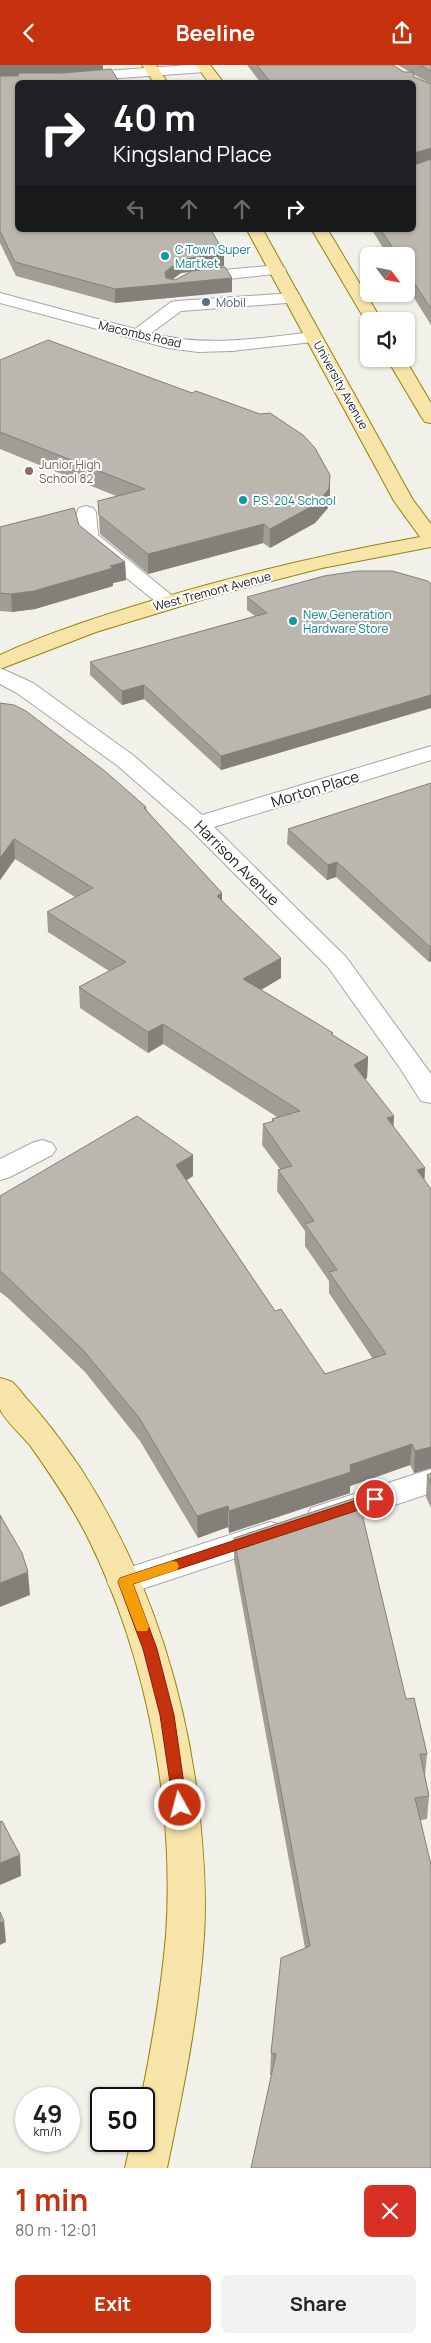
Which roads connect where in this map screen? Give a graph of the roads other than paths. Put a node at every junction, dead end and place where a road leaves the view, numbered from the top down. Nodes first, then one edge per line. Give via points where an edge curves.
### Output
1 (204, 66) edge
2 (155, 73) edge
3 (59, 78) edge
4 (215, 80) edge
5 (256, 232) edge
6 (321, 232) edge
7 (278, 271) junction
8 (192, 290) junction
9 (0, 298) edge
10 (294, 298) junction
11 (31, 306) junction
12 (369, 312) edge
13 (8, 315) dead end
14 (138, 335) junction
15 (313, 337) junction
16 (401, 367) edge
17 (431, 418) edge
18 (86, 512) dead end
19 (431, 539) edge
20 (168, 602) junction
21 (0, 663) edge
22 (0, 675) edge
23 (431, 753) edge
24 (198, 824) junction
25 (431, 1095) edge
26 (42, 1149) dead end
27 (0, 1171) edge
28 (0, 1389) edge
29 (431, 1481) edge
30 (124, 1582) junction
31 (146, 2168) edge

1 - 2 street
1 - 4 main road
2 - 3 street
5 - 7 main road, University Avenue
6 - 12 main road
7 - 8 street
7 - 10 main road, University Avenue
8 - 8 street via 224,288
8 - 10 street
8 - 14 street via 177,306
9 - 11 street, Macombs Road
10 - 15 main road, University Avenue
11 - 13 street
11 - 14 street, Macombs Road
14 - 15 street, Macombs Road via 198,347
15 - 19 main road, University Avenue via 404,501
16 - 17 main road
18 - 20 street via 88,537
19 - 20 main road, West Tremont Avenue via 306,566
20 - 21 main road, West Tremont Avenue via 53,640
22 - 24 street, Harrison Avenue via 25,688 126,761
23 - 24 street, Morton Place
24 - 25 street, Harrison Avenue via 337,962
26 - 27 street
28 - 30 main road via 39,1433 70,1479 101,1531
29 - 30 street
30 - 31 main road via 150,1649 167,1715 183,1836 186,1901 173,2037

